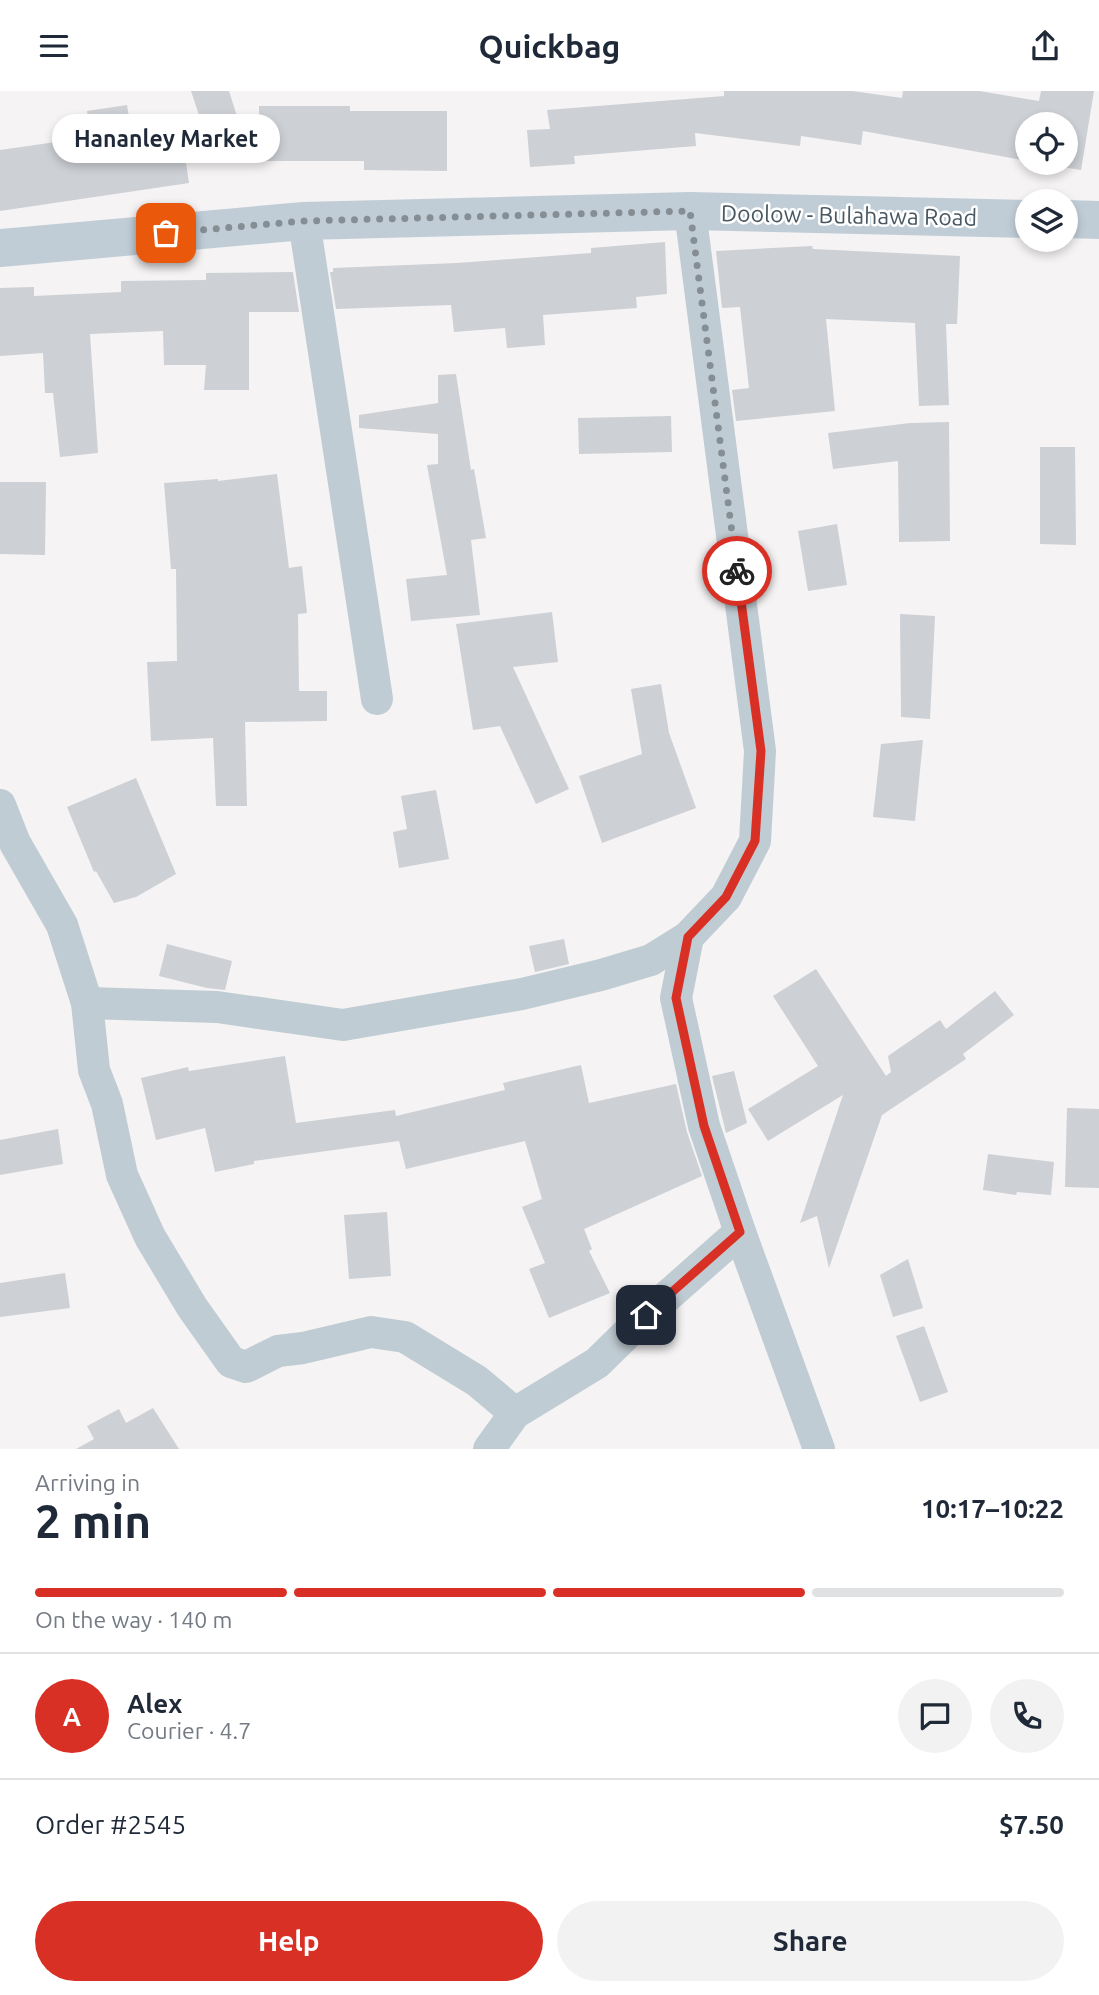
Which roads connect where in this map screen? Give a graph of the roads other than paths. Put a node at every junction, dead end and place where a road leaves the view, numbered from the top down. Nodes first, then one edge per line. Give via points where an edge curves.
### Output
1 (690, 211) junction
2 (1015, 219) edge
3 (1078, 219) edge
4 (1099, 220) edge
5 (304, 221) junction
6 (0, 248) edge
7 (377, 699) dead end
8 (0, 805) edge
9 (688, 937) junction
10 (87, 1003) junction
11 (740, 1232) junction
12 (515, 1413) junction
13 (489, 1449) edge
14 (819, 1449) edge

1 - 2 main road, Doolow - Bulahawa Road
1 - 5 main road, Doolow - Bulahawa Road
1 - 9 street via 761,751 755,841 726,897
3 - 4 main road
5 - 6 main road, Doolow - Bulahawa Road
5 - 7 street
8 - 10 street via 15,843 62,925
9 - 10 street via 652,960 601,975 522,994 343,1025 217,1006
9 - 11 street via 676,998 704,1126
10 - 12 street via 94,1070 107,1104 122,1175 150,1237 232,1362 246,1367 278,1351 371,1332 405,1337 477,1381
11 - 12 street via 597,1363
11 - 14 street
12 - 13 street

